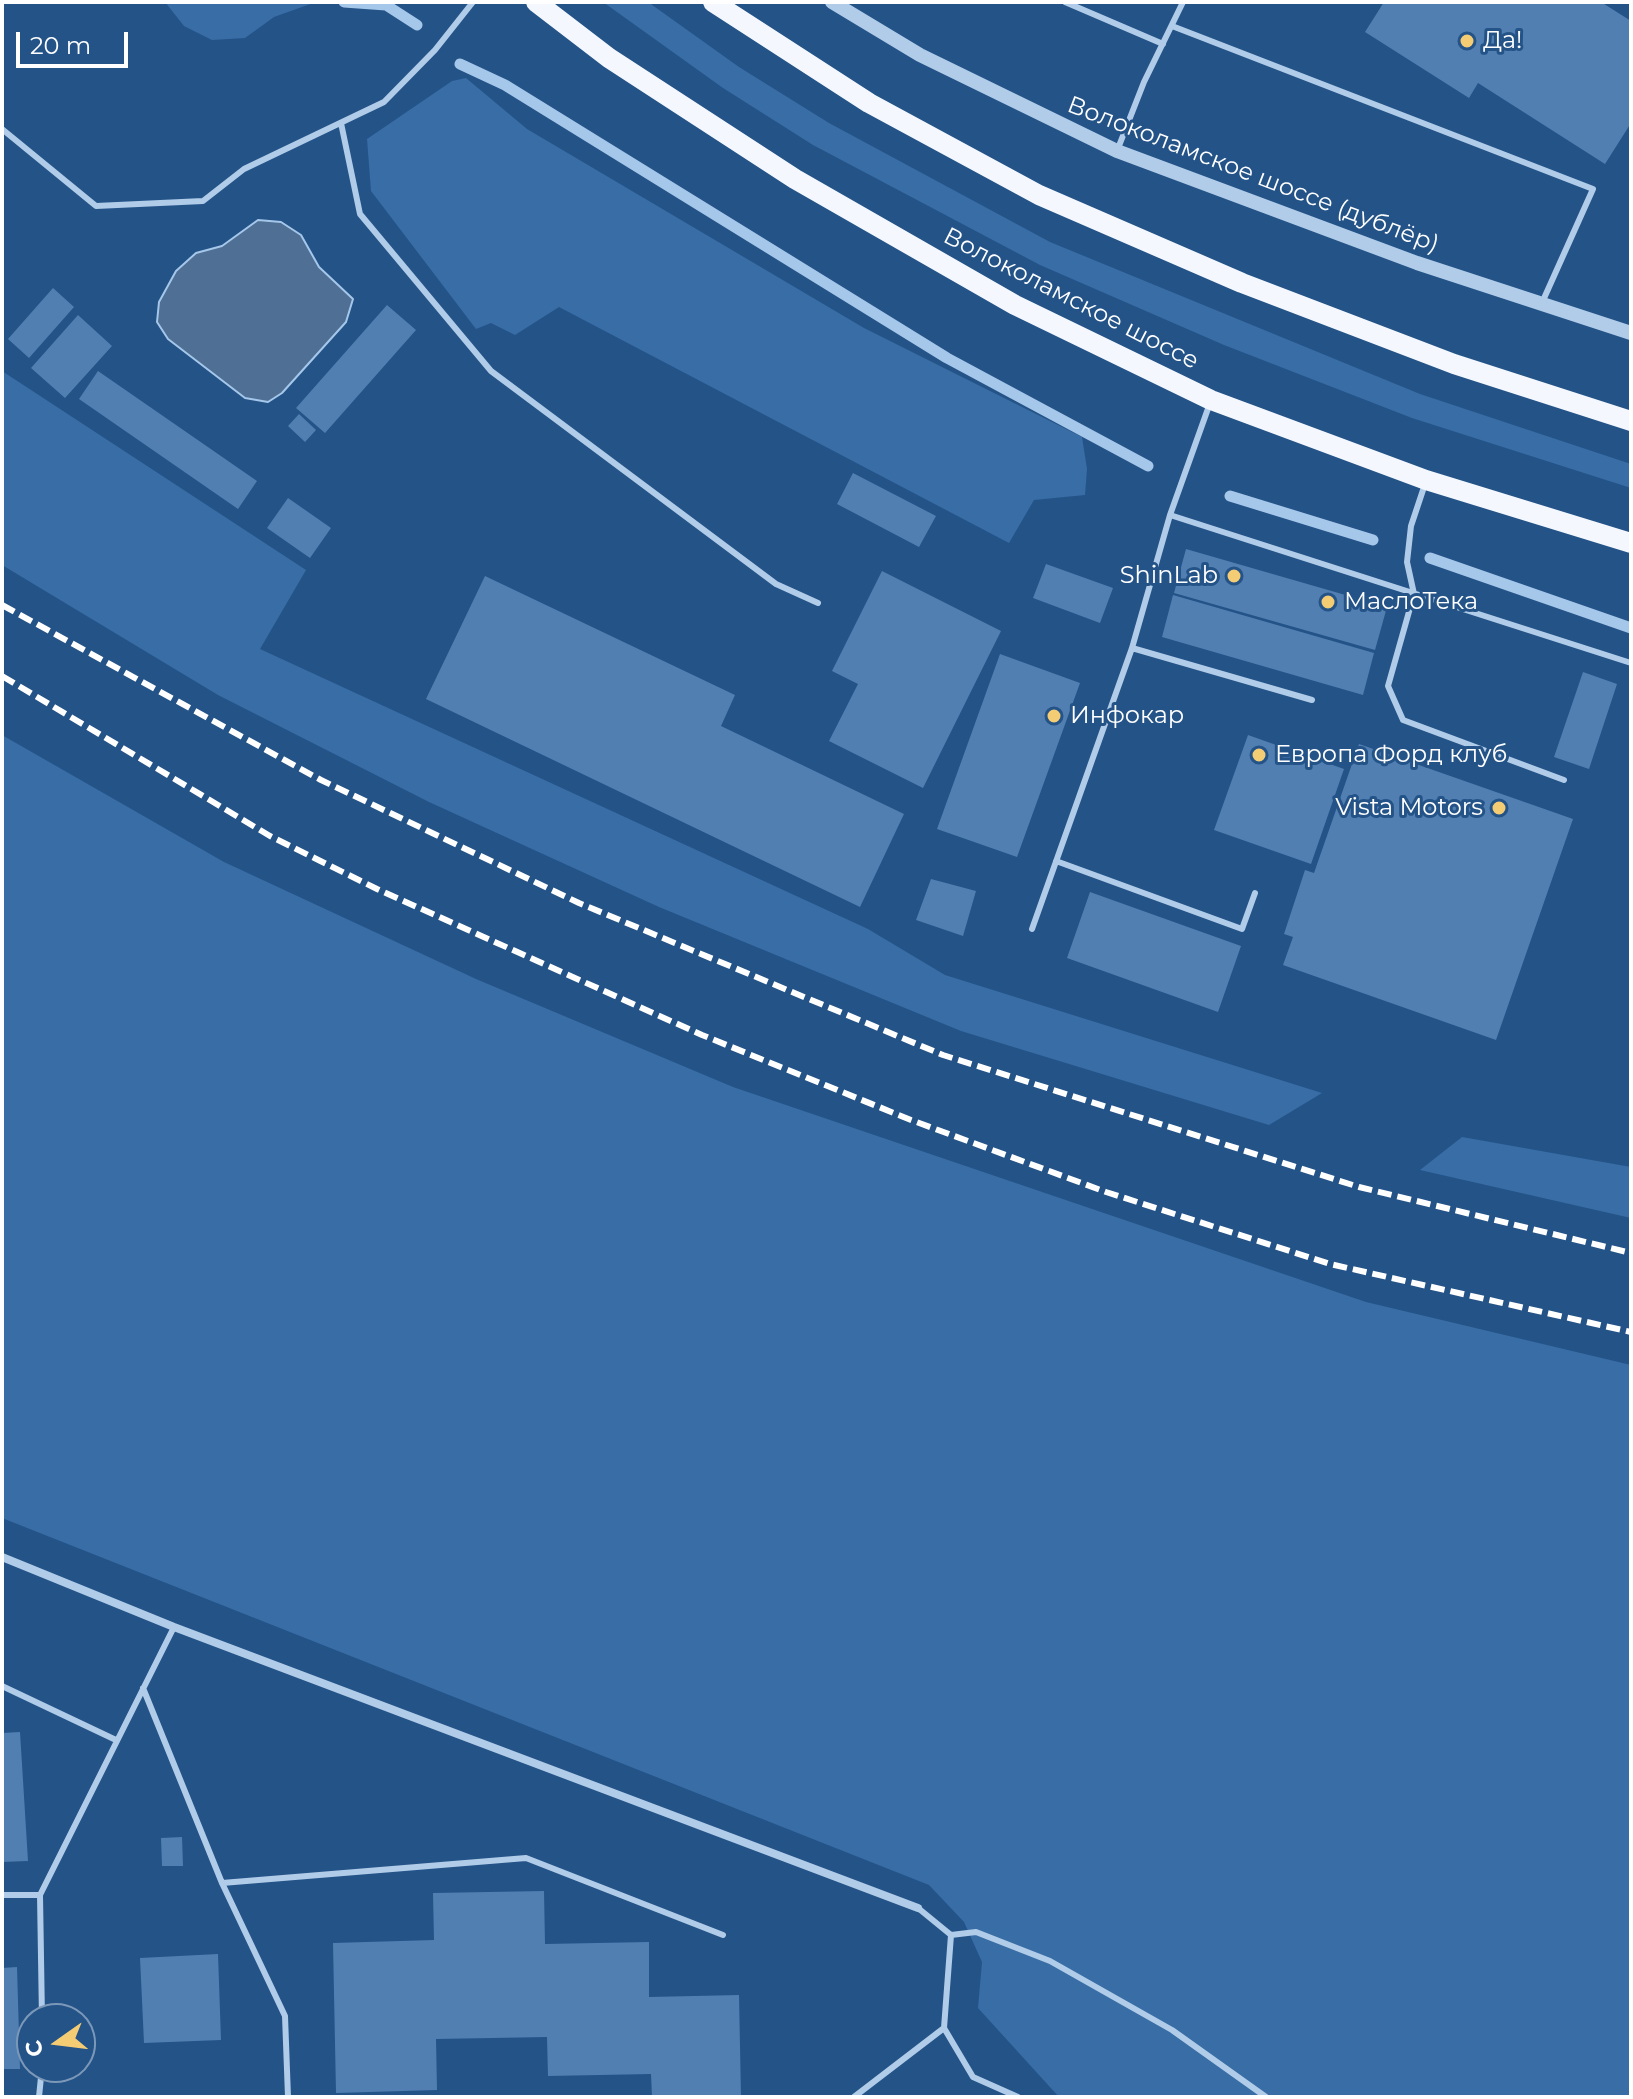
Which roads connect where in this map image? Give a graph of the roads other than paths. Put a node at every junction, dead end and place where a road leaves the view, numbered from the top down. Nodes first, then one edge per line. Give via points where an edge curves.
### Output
1 (473, 2) edge
2 (536, 2) edge
3 (713, 2) edge
4 (832, 2) edge
5 (1065, 2) edge
6 (1183, 2) edge
7 (1172, 26) junction
8 (1163, 44) junction
9 (341, 123) junction
10 (2, 129) edge
11 (1117, 151) junction
12 (1541, 305) junction
13 (1631, 333) edge
14 (1211, 400) junction
15 (1631, 421) edge
16 (1426, 480) junction
17 (1170, 515) junction
18 (1631, 543) edge
19 (1414, 594) junction
20 (818, 603) dead end
21 (1132, 648) junction
22 (1631, 663) edge
23 (1312, 700) dead end
24 (1564, 780) dead end
25 (1056, 861) junction
26 (1255, 893) dead end
27 (1032, 929) dead end
28 (2, 1557) edge
29 (174, 1627) junction
30 (2, 1686) edge
31 (143, 1688) junction
32 (116, 1740) junction
33 (222, 1883) junction
34 (2, 1895) edge
35 (40, 1895) junction
36 (918, 1908) joint
37 (723, 1935) dead end
38 (951, 1935) junction
39 (42, 2003) edge
40 (944, 2028) junction
41 (288, 2097) edge
42 (854, 2097) edge
43 (1018, 2097) edge
44 (1266, 2097) edge

1 - 9 lane via 384,102
2 - 14 main road, Волоколамское шоссе via 609,58 795,179 1015,305
3 - 15 main road via 869,103 1039,195 1242,283 1440,358
4 - 11 street, Волоколамское шоссе (дублёр) via 934,62
5 - 8 lane
6 - 7 lane
7 - 8 lane
7 - 12 lane via 1593,189
8 - 11 lane
9 - 10 lane via 244,169 203,201 96,206
9 - 20 lane via 360,214 491,371 776,584
11 - 12 street, Волоколамское шоссе (дублёр)
12 - 13 street, Волоколамское шоссе (дублёр)
14 - 16 main road, Волоколамское шоссе
14 - 17 lane
16 - 18 main road, Волоколамское шоссе
16 - 19 lane via 1411,526 1407,562
17 - 19 lane
17 - 21 lane
19 - 22 lane
19 - 24 lane via 1388,686 1403,720
21 - 23 lane
21 - 25 lane
25 - 26 lane via 1242,929
25 - 27 lane
28 - 29 street
29 - 31 lane
29 - 36 street
30 - 32 lane
31 - 32 lane
31 - 33 lane
32 - 35 lane
33 - 37 lane via 526,1858
33 - 41 lane via 285,2016
34 - 35 lane
35 - 39 lane
36 - 38 lane
38 - 40 lane
38 - 44 lane via 976,1932 1050,1961 1172,2030
40 - 42 lane
40 - 43 lane via 973,2077

